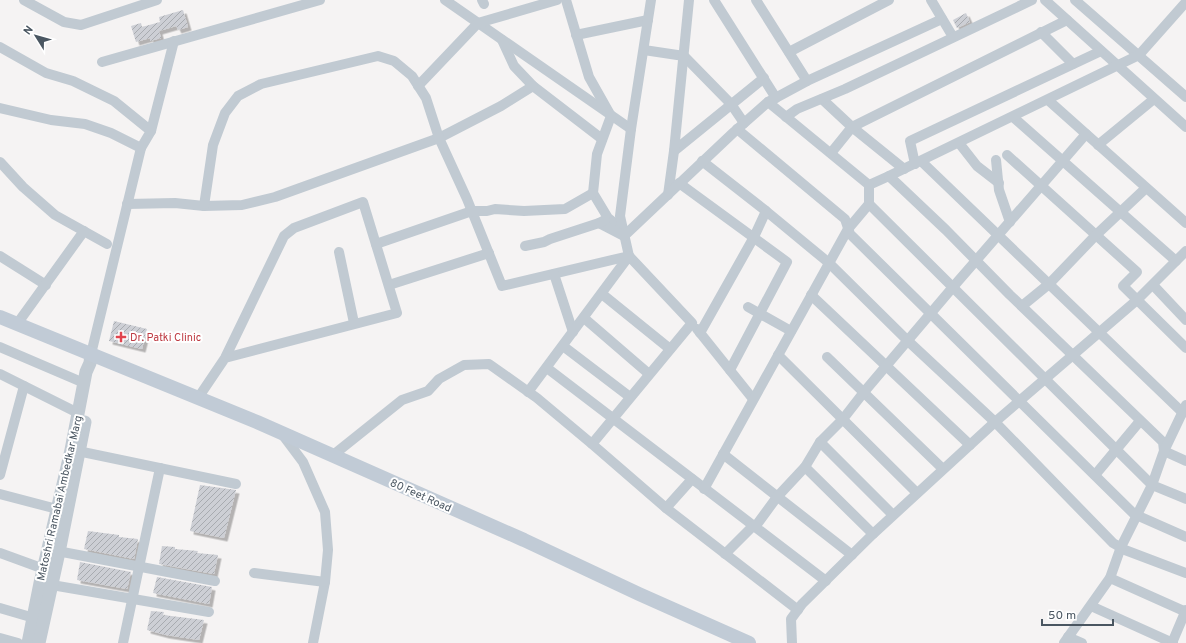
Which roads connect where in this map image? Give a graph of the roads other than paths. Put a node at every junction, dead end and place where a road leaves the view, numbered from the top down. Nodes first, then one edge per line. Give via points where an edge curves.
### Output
1 (24, 0) edge
2 (157, 0) edge
3 (320, 0) edge
4 (445, 0) edge
5 (557, 0) edge
6 (566, 0) edge
7 (651, 0) edge
8 (689, 0) edge
9 (714, 0) edge
10 (756, 0) edge
11 (889, 0) edge
12 (931, 0) edge
13 (1045, 0) edge
14 (1075, 0) edge
15 (1183, 0) edge
16 (1026, 1) edge
17 (1186, 2) edge
18 (942, 19) junction
19 (648, 20) junction
20 (1066, 20) junction
21 (478, 22) junction
22 (1041, 32) junction
23 (576, 35) junction
24 (953, 37) junction
25 (502, 40) junction
26 (174, 41) junction
27 (0, 47) edge
28 (644, 50) junction
29 (1101, 51) junction
30 (789, 52) junction
31 (1139, 55) junction
32 (684, 56) junction
33 (102, 62) dead end
34 (1073, 64) junction
35 (1118, 66) junction
36 (764, 78) junction
37 (807, 81) junction
38 (418, 86) junction
39 (533, 86) junction
40 (1186, 97) edge
41 (822, 99) junction
42 (1154, 99) junction
43 (772, 100) junction
44 (1048, 100) junction
45 (731, 104) junction
46 (0, 108) edge
47 (612, 116) junction
48 (786, 117) junction
49 (1013, 117) junction
50 (741, 126) junction
51 (852, 127) junction
52 (1186, 127) edge
53 (631, 129) junction
54 (152, 131) junction
55 (1086, 134) junction
56 (440, 138) junction
57 (602, 139) junction
58 (959, 143) junction
59 (1098, 145) junction
60 (141, 148) junction
61 (674, 151) junction
62 (830, 154) junction
63 (1007, 155) dead end
64 (996, 160) dead end
65 (702, 161) junction
66 (0, 162) edge
67 (918, 162) junction
68 (1063, 162) junction
69 (904, 169) junction
70 (889, 176) junction
71 (999, 183) junction
72 (679, 184) junction
73 (869, 185) junction
74 (1042, 186) junction
75 (1146, 188) junction
76 (593, 193) junction
77 (668, 195) junction
78 (128, 204) junction
79 (870, 204) junction
80 (204, 206) junction
81 (472, 211) junction
82 (766, 211) junction
83 (1121, 212) junction
84 (604, 221) junction
85 (1010, 222) junction
86 (1186, 223) edge
87 (848, 228) junction
88 (84, 231) junction
89 (624, 232) junction
90 (1096, 235) junction
91 (998, 236) junction
92 (754, 238) junction
93 (107, 244) dead end
94 (376, 244) junction
95 (525, 246) dead end
96 (1186, 251) edge
97 (339, 252) dead end
98 (489, 253) junction
99 (0, 256) edge
100 (629, 256) junction
101 (976, 260) junction
102 (1176, 261) junction
103 (829, 263) junction
104 (554, 274) junction
105 (46, 284) junction
106 (1049, 284) junction
107 (389, 285) junction
108 (1153, 285) junction
109 (953, 287) junction
110 (602, 294) junction
111 (811, 295) junction
112 (1137, 300) junction
113 (1022, 306) junction
114 (748, 307) dead end
115 (759, 313) junction
116 (931, 313) junction
117 (0, 318) edge
118 (584, 318) junction
119 (1186, 320) edge
120 (354, 323) junction
121 (692, 323) junction
122 (17, 324) junction
123 (791, 331) junction
124 (573, 332) junction
125 (1100, 332) junction
126 (700, 333) junction
127 (908, 340) junction
128 (563, 346) junction
129 (0, 347) edge
130 (1186, 348) edge
131 (670, 349) junction
132 (778, 355) junction
133 (1073, 355) junction
134 (827, 357) dead end
135 (90, 358) junction
136 (225, 358) junction
137 (886, 366) junction
138 (547, 368) junction
139 (730, 370) junction
140 (0, 374) edge
141 (650, 374) junction
142 (1046, 378) junction
143 (84, 383) junction
144 (24, 386) junction
145 (528, 392) junction
146 (864, 392) junction
147 (630, 397) junction
148 (198, 398) junction
149 (753, 399) junction
150 (1020, 401) junction
151 (78, 413) junction
152 (1183, 415) edge
153 (612, 418) junction
154 (843, 420) junction
155 (1140, 421) junction
156 (995, 422) junction
157 (281, 433) junction
158 (820, 442) junction
159 (592, 444) junction
160 (970, 445) junction
161 (3, 448) edge
162 (1117, 450) junction
163 (75, 451) junction
164 (1164, 451) junction
165 (723, 454) junction
166 (332, 456) junction
167 (1186, 461) edge
168 (805, 467) junction
169 (160, 468) junction
170 (944, 469) junction
171 (0, 475) edge
172 (1095, 475) junction
173 (692, 479) junction
174 (236, 484) dead end
175 (1152, 485) junction
176 (704, 489) junction
177 (917, 493) junction
178 (0, 494) edge
179 (778, 497) junction
180 (1186, 499) edge
181 (666, 508) junction
182 (57, 509) junction
183 (893, 515) junction
184 (1137, 515) junction
185 (755, 527) junction
186 (873, 534) junction
187 (1186, 537) edge
188 (1121, 547) junction
189 (53, 550) junction
190 (0, 553) edge
191 (725, 554) junction
192 (852, 554) junction
193 (139, 567) junction
194 (44, 569) junction
195 (254, 573) dead end
196 (1186, 573) edge
197 (1110, 578) junction
198 (215, 581) dead end
199 (826, 581) junction
200 (325, 582) junction
201 (46, 584) junction
202 (132, 599) junction
203 (1091, 606) junction
204 (0, 608) edge
205 (798, 610) junction
206 (1186, 611) edge
207 (209, 612) dead end
208 (34, 618) junction
209 (0, 638) edge
210 (1066, 640) edge
211 (18, 643) edge
212 (28, 643) edge
213 (39, 643) edge
214 (123, 643) edge
215 (313, 643) edge
216 (749, 643) edge
217 (792, 643) edge
218 (1082, 643) edge
219 (1172, 643) edge

1 - 2 street via 64,22 81,25
3 - 26 street
4 - 21 street
5 - 21 street
6 - 23 street
7 - 19 street
8 - 32 street
9 - 36 street
10 - 30 street
11 - 30 street
12 - 18 street
13 - 20 street
14 - 31 street
15 - 17 street
16 - 24 street
17 - 31 street
18 - 24 street
18 - 37 street
19 - 23 street
19 - 28 street
20 - 22 street
20 - 29 street
21 - 25 street
21 - 38 street
22 - 34 street
22 - 51 street
23 - 47 street via 589,77
24 - 41 street
25 - 39 street via 514,66
25 - 47 street
26 - 33 street
26 - 54 street
27 - 54 street via 46,73 74,81 114,101
28 - 32 street
28 - 53 street
29 - 34 street
29 - 35 street
30 - 37 street
31 - 35 street
31 - 40 street
32 - 45 street
32 - 61 street
34 - 67 street via 910,141
35 - 42 street
35 - 44 street
36 - 43 street
36 - 45 street
37 - 43 street
38 - 56 street via 426,98
38 - 80 street via 412,76 394,61 378,56 261,84 238,96 225,113 213,145
39 - 56 street
39 - 57 street
41 - 48 street via 797,109
41 - 51 street
42 - 52 street
42 - 59 street
43 - 48 street
43 - 50 street
44 - 49 street
44 - 55 street
45 - 50 street
45 - 61 street
46 - 60 street via 51,120 85,124
47 - 53 street
47 - 57 street
48 - 62 street
49 - 58 street
49 - 68 street
50 - 65 street
50 - 87 street via 845,219
51 - 62 street
51 - 69 street
53 - 89 street via 620,216
54 - 60 street
55 - 59 street
55 - 68 street
56 - 80 street via 276,197 242,205
56 - 81 street
57 - 76 street via 597,154
58 - 67 street
58 - 71 street via 977,166
59 - 75 street
60 - 78 street
61 - 77 street
62 - 73 street
63 - 74 street
64 - 71 street
65 - 72 street
65 - 82 street
66 - 88 street via 23,187 55,215
67 - 69 street
67 - 91 street
68 - 74 street
68 - 83 street
69 - 70 street
70 - 73 street
70 - 101 street
71 - 85 street
72 - 77 street
72 - 92 street
73 - 79 street
74 - 85 street
74 - 90 street
75 - 83 street
75 - 86 street
76 - 81 street via 565,210
76 - 84 street
77 - 89 street
78 - 80 street via 175,202
78 - 135 street
79 - 87 street
79 - 109 street
81 - 94 street
81 - 98 street
82 - 92 street
82 - 103 street
83 - 90 street
83 - 102 street
84 - 89 street
84 - 95 street
85 - 91 street
87 - 103 street
87 - 116 street via 850,234
88 - 93 street
88 - 105 street
89 - 100 street
90 - 106 street
90 - 112 street via 1137,272 1123,286
91 - 101 street
91 - 106 street
92 - 115 street via 787,262
92 - 126 street
94 - 107 street
94 - 136 street via 363,202 294,228 284,236
96 - 102 street
97 - 120 street
98 - 104 street via 502,286
98 - 107 street
99 - 105 street
100 - 104 street
100 - 110 street
100 - 121 street
101 - 109 street
101 - 113 street
102 - 108 street
103 - 111 street
103 - 127 street
104 - 124 street
105 - 122 street
106 - 113 street
106 - 125 street
107 - 120 street via 397,313
108 - 112 street
108 - 119 street
109 - 116 street
109 - 142 street
110 - 118 street
110 - 131 street
111 - 123 street
111 - 137 street
112 - 125 street
112 - 130 street
113 - 133 street
114 - 115 street
115 - 123 street
115 - 139 street
116 - 127 street
116 - 150 street
117 - 122 main road, 80 Feet Road
118 - 124 street
118 - 141 street
120 - 136 street
121 - 126 street
121 - 131 street
122 - 135 main road, 80 Feet Road
123 - 132 street
124 - 128 street
125 - 133 street
125 - 152 street
126 - 139 street
127 - 137 street
127 - 156 street
128 - 138 street
128 - 147 street
129 - 143 street
131 - 141 street
132 - 149 street
132 - 154 street
133 - 142 street
133 - 155 street
134 - 146 street
135 - 143 street, Matoshri Ramabai Ambedkar Marg
135 - 148 main road, 80 Feet Road
135 - 163 street via 92,378
136 - 148 street
137 - 146 street
137 - 160 street
138 - 145 street
138 - 153 street
139 - 149 street
140 - 144 street
141 - 147 street
142 - 150 street
142 - 162 street
143 - 151 street, Matoshri Ramabai Ambedkar Marg
144 - 151 street
144 - 161 street
145 - 159 street
145 - 166 street via 489,364 464,365 439,379 428,391 402,400
146 - 154 street
146 - 170 street
147 - 153 street
148 - 157 main road, 80 Feet Road
149 - 165 street
150 - 156 street
150 - 172 street
151 - 163 street, Matoshri Ramabai Ambedkar Marg
152 - 164 street
153 - 159 street
153 - 173 street
154 - 158 street
154 - 177 street
155 - 162 street
155 - 164 street via 1162,442
156 - 160 street
156 - 188 street via 1113,543
157 - 166 main road, 80 Feet Road
157 - 200 street via 303,462 325,512 328,550
158 - 168 street
158 - 183 street
159 - 181 street
160 - 170 street
161 - 171 street
162 - 172 street
162 - 175 street
163 - 169 street
163 - 182 street, Matoshri Ramabai Ambedkar Marg
163 - 189 street
164 - 167 street
164 - 175 street
165 - 176 street
165 - 179 street
166 - 216 main road, 80 Feet Road
168 - 179 street
168 - 186 street
169 - 174 street
169 - 193 street
170 - 177 street
172 - 184 street
173 - 176 street
173 - 181 street
175 - 180 street
175 - 184 street
176 - 185 street
177 - 183 street
178 - 182 street
179 - 185 street
179 - 192 street
181 - 191 street
182 - 189 street, Matoshri Ramabai Ambedkar Marg
183 - 186 street
184 - 187 street
184 - 188 street
185 - 191 street via 753,526
185 - 199 street
186 - 192 street
188 - 196 street
188 - 197 street
189 - 193 street
189 - 194 street, Matoshri Ramabai Ambedkar Marg
189 - 201 street
190 - 194 street
191 - 205 street
192 - 199 street
193 - 198 street
193 - 202 street
194 - 201 street, Matoshri Ramabai Ambedkar Marg
195 - 200 street
197 - 203 street
197 - 206 street
199 - 205 street
200 - 215 street
201 - 202 street
201 - 208 street, Matoshri Ramabai Ambedkar Marg
201 - 213 street
202 - 207 street
202 - 214 street
203 - 210 street
203 - 219 street
204 - 208 street
205 - 217 street via 792,619
206 - 219 street
208 - 212 street, Matoshri Ramabai Ambedkar Marg
209 - 211 street
210 - 218 street

